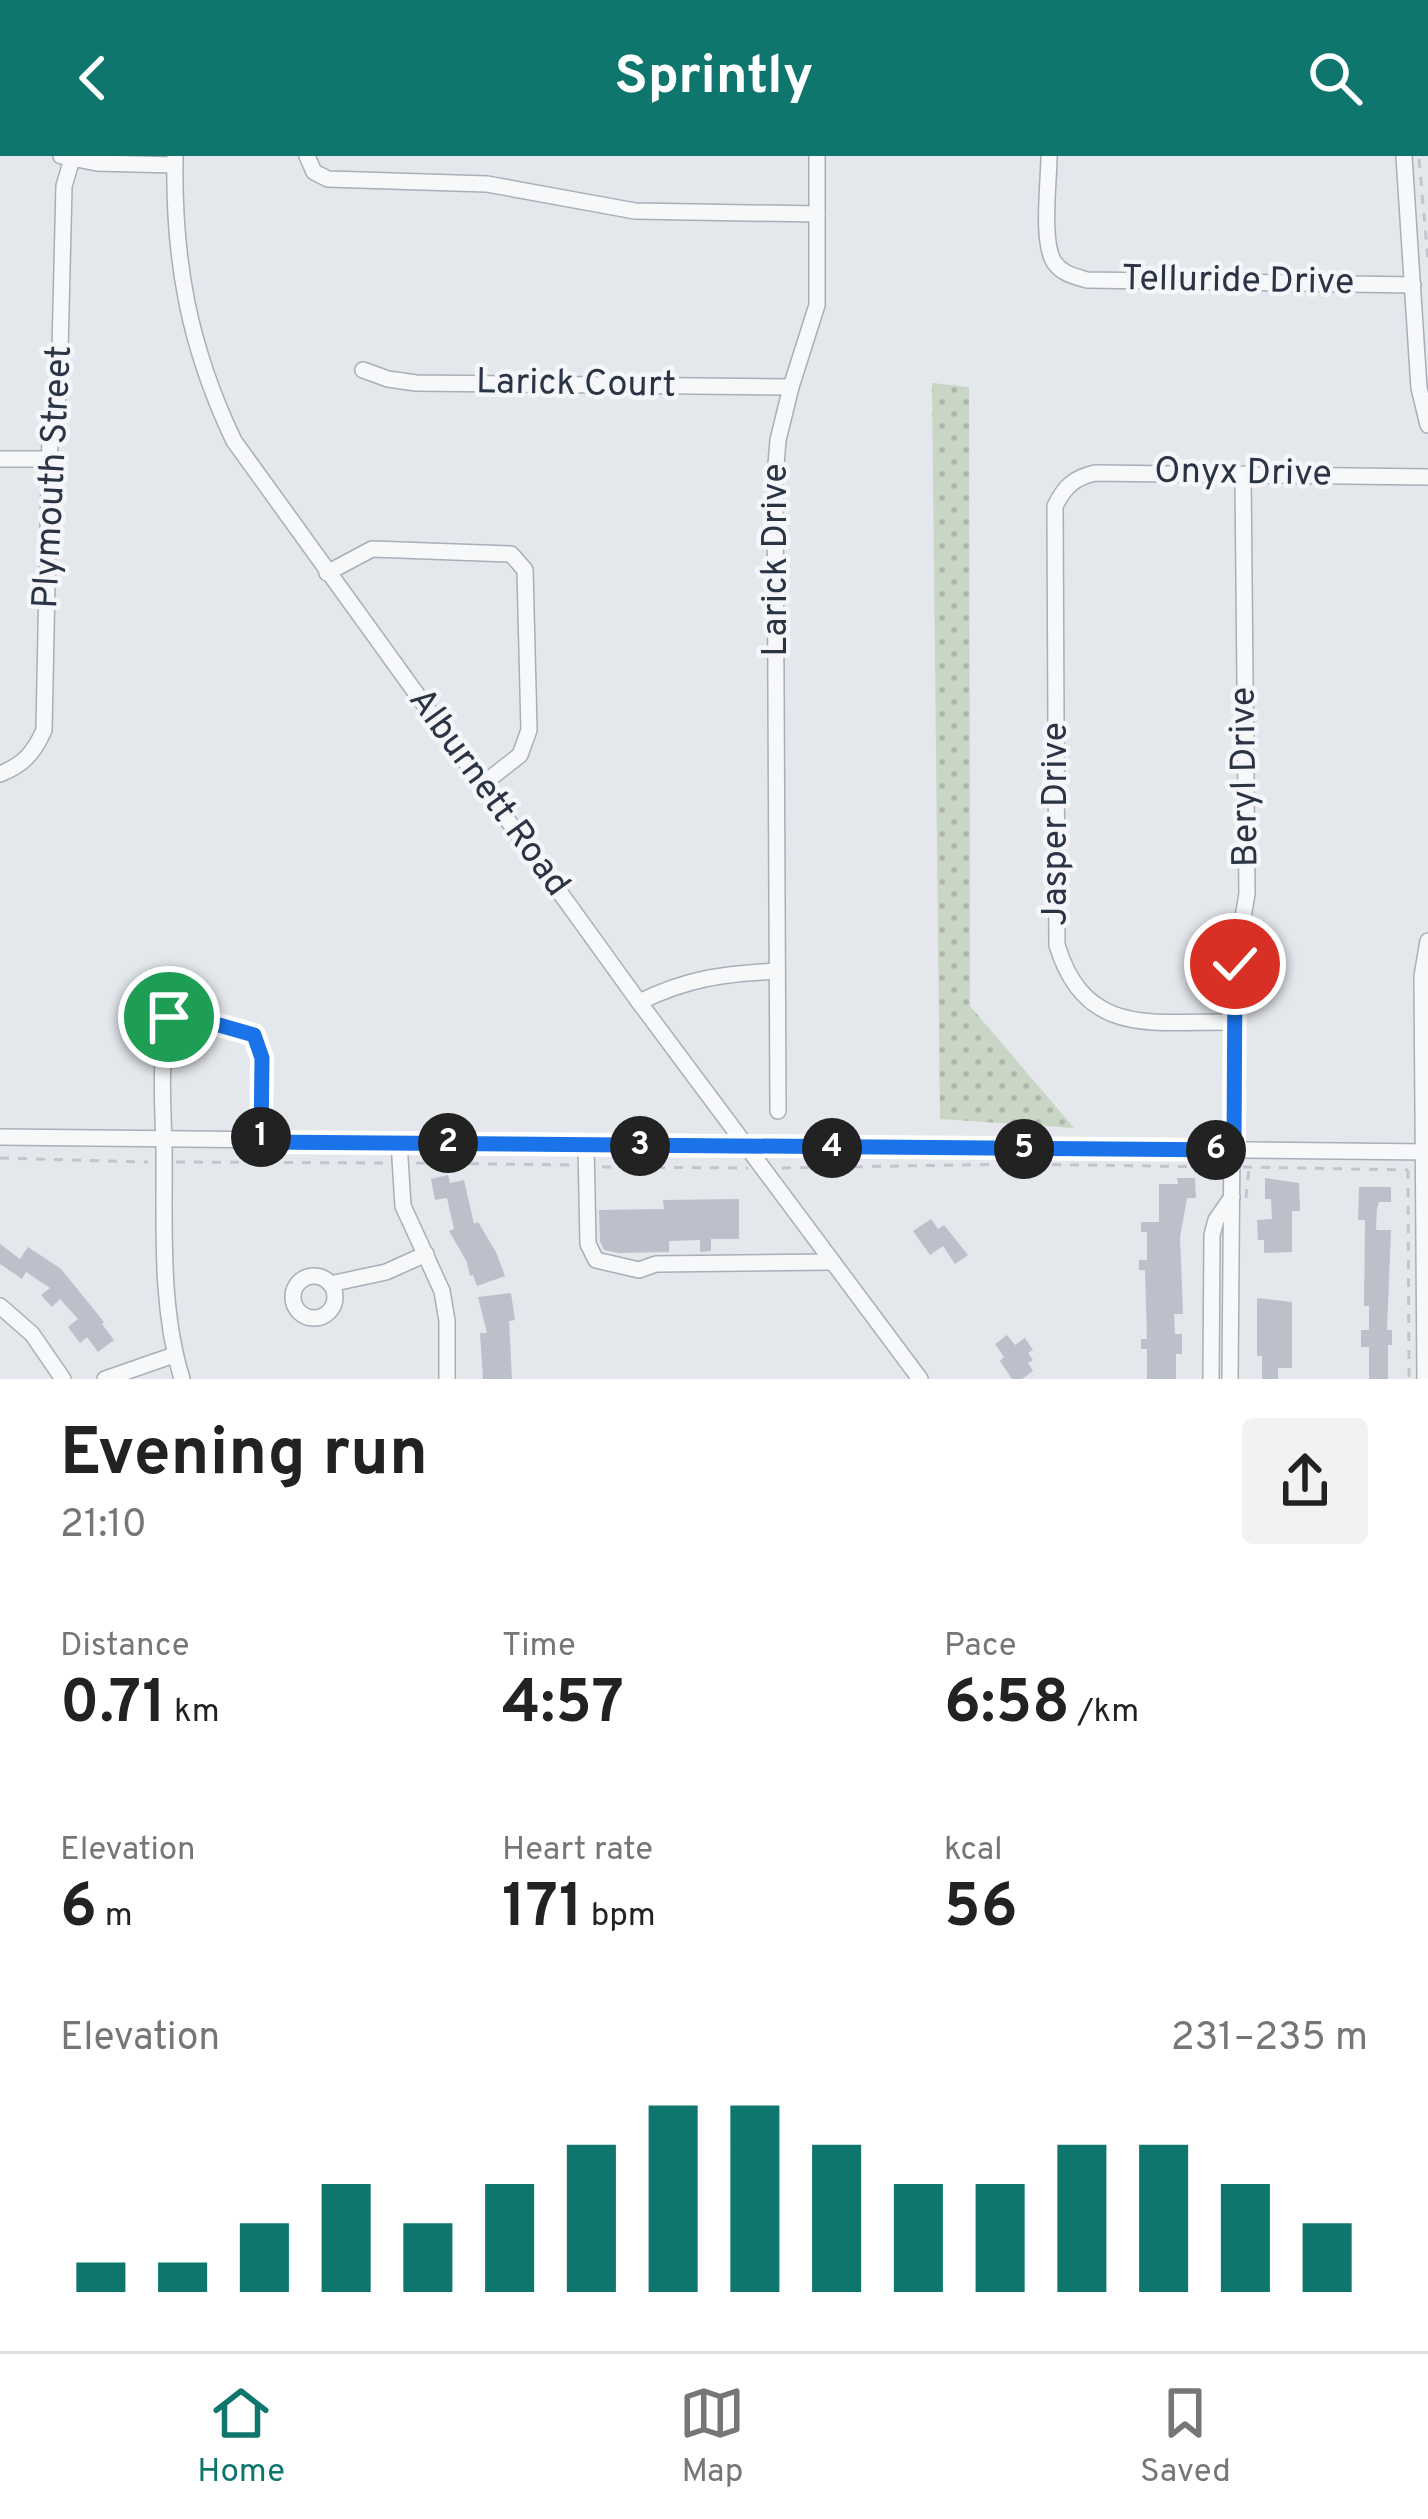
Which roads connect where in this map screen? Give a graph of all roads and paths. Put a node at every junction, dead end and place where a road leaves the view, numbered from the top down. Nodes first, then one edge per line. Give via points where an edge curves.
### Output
1 (307, 156) edge
2 (817, 156) edge
3 (1049, 156) edge
4 (1404, 156) edge
5 (1419, 156) edge
6 (67, 158) edge
7 (175, 161) edge
8 (818, 214) junction
9 (1428, 259) edge
10 (1412, 285) junction
11 (363, 370) dead end
12 (790, 388) junction
13 (1428, 424) edge
14 (0, 459) edge
15 (50, 459) junction
16 (1243, 474) junction
17 (1428, 477) edge
18 (1063, 490) joint
19 (327, 573) junction
20 (0, 774) edge
21 (483, 784) junction
22 (1428, 941) edge
23 (777, 971) junction
24 (639, 1002) junction
25 (1233, 1022) junction
26 (778, 1111) dead end
27 (0, 1138) edge
28 (164, 1141) junction
29 (261, 1142) junction
30 (399, 1142) junction
31 (586, 1145) junction
32 (747, 1148) junction
33 (1234, 1150) junction
34 (1426, 1152) edge
35 (0, 1158) edge
36 (149, 1162) dead end
37 (177, 1162) dead end
38 (1407, 1162) dead end
39 (391, 1163) dead end
40 (1225, 1167) dead end
41 (1244, 1167) dead end
42 (797, 1168) dead end
43 (1411, 1170) junction
44 (1233, 1194) junction
45 (426, 1254) junction
46 (832, 1262) junction
47 (330, 1284) dead end
48 (0, 1306) edge
49 (174, 1355) junction
50 (63, 1379) edge
51 (105, 1379) edge
52 (182, 1379) edge
53 (447, 1379) edge
54 (920, 1379) edge
55 (1211, 1379) edge
56 (1230, 1379) edge
57 (1409, 1379) edge
58 (1425, 1379) edge

1 - 8 street via 328,179 487,184 635,211
2 - 8 street, Larick Drive
3 - 10 street, Telluride Drive via 1048,240 1065,273 1087,280
4 - 10 street
5 - 9 path
6 - 7 street
6 - 15 street, Plymouth Street
7 - 19 street, Alburnett Road via 182,284 200,364 234,440
8 - 12 street, Larick Drive via 818,305
10 - 13 street
11 - 12 street, Larick Court via 416,383
12 - 23 street, Larick Drive via 775,477
14 - 15 street
15 - 20 street, Plymouth Street via 44,730 36,749
16 - 17 street, Onyx Drive
16 - 18 street, Onyx Drive via 1096,473
16 - 25 street, Beryl Drive via 1247,894
18 - 25 street, Jasper Drive via 1055,506 1057,945 1079,993 1099,1010 1129,1021
19 - 21 street, Alburnett Road
19 - 21 street via 373,549 511,554 525,570 529,730 520,755
21 - 24 street, Alburnett Road
22 - 34 street
23 - 24 street via 711,974
23 - 26 street, Larick Drive
24 - 32 street, Alburnett Road
25 - 33 street, Beryl Drive
27 - 28 street
28 - 29 street
28 - 29 street via 167,1021 174,1015 254,1035 262,1058
28 - 49 street
29 - 30 street
30 - 31 street
30 - 45 street via 404,1206
31 - 32 street
31 - 46 street via 587,1244 596,1260 639,1270
32 - 33 street
32 - 46 street, Alburnett Road
33 - 34 street
33 - 44 street, Beryl Drive
34 - 58 street
35 - 36 path
37 - 39 path
38 - 43 path
40 - 42 path
41 - 43 path
43 - 57 path
44 - 55 street via 1212,1235
44 - 56 street, Beryl Drive
45 - 47 street
45 - 53 street via 442,1291
46 - 54 street, Alburnett Road
48 - 50 street
49 - 51 street
49 - 52 street

